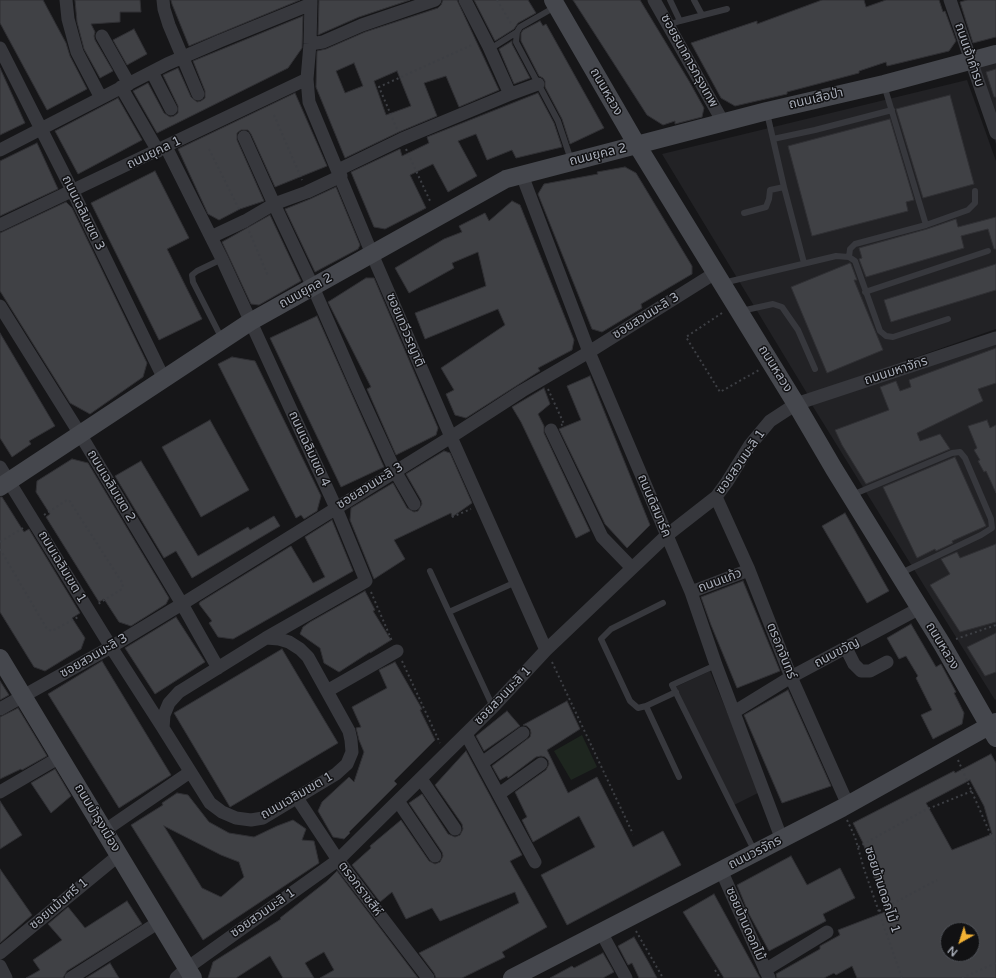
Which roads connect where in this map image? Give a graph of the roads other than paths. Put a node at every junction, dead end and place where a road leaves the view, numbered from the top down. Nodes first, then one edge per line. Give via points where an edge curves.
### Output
1 (66, 0) edge
2 (163, 0) edge
3 (435, 0) edge
4 (465, 0) edge
5 (654, 0) edge
6 (670, 0) edge
7 (694, 0) edge
8 (950, 0) edge
9 (311, 2) edge
10 (554, 3) edge
11 (727, 9) dead end
12 (702, 15) junction
13 (674, 23) junction
14 (517, 32) junction
15 (102, 36) dead end
16 (310, 44) junction
17 (488, 44) junction
18 (0, 48) edge
19 (996, 54) edge
20 (182, 57) junction
21 (971, 61) junction
22 (5, 72) edge
23 (152, 72) junction
24 (307, 79) junction
25 (538, 84) junction
26 (884, 84) junction
27 (125, 86) junction
28 (198, 94) dead end
29 (510, 94) junction
30 (101, 98) junction
31 (171, 109) dead end
32 (892, 110) junction
33 (767, 111) junction
34 (723, 122) junction
35 (41, 129) junction
36 (996, 133) edge
37 (244, 137) dead end
38 (773, 139) junction
39 (637, 146) junction
40 (162, 149) junction
41 (0, 150) edge
42 (572, 161) junction
43 (339, 173) junction
44 (522, 175) junction
45 (784, 187) junction
46 (976, 191) dead end
47 (73, 192) junction
48 (274, 204) junction
49 (744, 213) dead end
50 (0, 225) edge
51 (926, 225) junction
52 (211, 237) junction
53 (988, 251) dead end
54 (372, 254) junction
55 (222, 258) junction
56 (849, 258) junction
57 (804, 263) junction
58 (718, 278) junction
59 (313, 287) junction
60 (865, 292) junction
61 (0, 306) edge
62 (737, 308) junction
63 (948, 319) dead end
64 (250, 322) junction
65 (996, 338) edge
66 (223, 341) junction
67 (589, 352) junction
68 (815, 369) dead end
69 (164, 379) junction
70 (796, 404) junction
71 (550, 430) road end
72 (80, 434) junction
73 (451, 437) junction
74 (395, 471) junction
75 (3, 478) edge
76 (850, 495) junction
77 (716, 498) junction
78 (414, 504) dead end
79 (336, 508) junction
80 (666, 536) junction
81 (632, 568) junction
82 (749, 570) junction
83 (430, 571) dead end
84 (900, 574) junction
85 (516, 582) junction
86 (691, 592) junction
87 (663, 603) dead end
88 (182, 604) junction
89 (920, 608) junction
90 (449, 612) junction
91 (266, 638) junction
92 (111, 647) junction
93 (846, 648) junction
94 (546, 650) junction
95 (397, 651) road end
96 (0, 658) edge
97 (887, 662) dead end
98 (716, 665) junction
99 (218, 668) junction
100 (792, 677) junction
101 (328, 691) junction
102 (676, 692) junction
103 (23, 696) junction
104 (646, 706) junction
105 (493, 707) junction
106 (0, 709) edge
107 (734, 712) junction
108 (163, 728) junction
109 (993, 729) edge
110 (523, 733) dead end
111 (466, 734) junction
112 (60, 757) junction
113 (482, 763) junction
114 (541, 764) dead end
115 (190, 772) junction
116 (678, 777) dead end
117 (421, 779) junction
118 (0, 792) edge
119 (499, 794) junction
120 (297, 798) junction
121 (398, 801) junction
122 (845, 806) junction
123 (455, 830) dead end
124 (104, 831) junction
125 (782, 840) junction
126 (755, 853) junction
127 (119, 855) junction
128 (434, 856) dead end
129 (338, 860) junction
130 (535, 862) dead end
131 (721, 870) junction
132 (159, 922) junction
133 (601, 932) junction
134 (827, 932) dead end
135 (0, 953) edge
136 (0, 966) edge
137 (767, 974) edge
138 (185, 975) edge
139 (6, 978) edge
140 (71, 978) edge
141 (428, 978) edge
142 (512, 978) edge
143 (626, 978) edge

1 - 30 street via 77,52
2 - 20 street via 169,25
3 - 16 street via 323,42
4 - 17 street
5 - 13 street, ซอยธนาคารกรุงเทพ
6 - 13 lane
7 - 12 lane
8 - 21 street, ถนนเจ้าคำรบ
9 - 16 street, ซอยเทวีวรญาติ
9 - 20 street
10 - 14 lane via 520,27
10 - 39 street, ถนนหลวง
11 - 12 lane
12 - 13 lane
13 - 34 street, ซอยธนาคารกรุงเทพ
14 - 17 lane
14 - 25 lane via 516,42
15 - 27 street, ถนนเฉลิมเขต 4
16 - 24 street, ซอยเทวีวรญาติ
17 - 29 street
18 - 22 street, ถนนเฉลิมเขต 3
19 - 21 street, ถนนเสือป่า
20 - 23 street
20 - 28 street
21 - 26 street, ถนนเสือป่า
21 - 36 street, ถนนเจ้าคำรบ
22 - 35 street, ถนนเฉลิมเขต 3
23 - 27 street
23 - 31 street
24 - 40 street, ถนนยุคล 1
24 - 43 street, ซอยเทวีวรญาติ via 309,102
25 - 29 street
25 - 42 lane via 558,121
26 - 32 lane
26 - 33 street, ถนนเสือป่า
27 - 30 street
27 - 40 street, ถนนเฉลิมเขต 4
29 - 43 street via 402,140
30 - 35 street
32 - 38 lane
32 - 51 lane
33 - 34 street, ถนนเสือป่า
33 - 38 lane
34 - 39 street, ถนนเสือป่า
35 - 41 street
35 - 47 street, ถนนเฉลิมเขต 3
37 - 48 street
38 - 45 lane
39 - 42 street, ถนนยุคล 2
39 - 58 street, ถนนหลวง
40 - 47 street, ถนนยุคล 1
40 - 52 street, ถนนเฉลิมเขต 4
42 - 44 street, ถนนยุคล 2
43 - 48 street via 307,192
43 - 54 street, ซอยเทวีวรญาติ
44 - 54 street, ถนนยุคล 2 via 506,179
44 - 67 street, ถนนดิสมาร์ค
45 - 49 lane via 770,190 766,207
45 - 57 lane
46 - 51 lane via 975,203 968,210
47 - 50 street, ถนนยุคล 1
47 - 69 street, ถนนเฉลิมเขต 3
48 - 52 street
48 - 59 street
51 - 56 lane via 855,244 850,249
52 - 55 street, ถนนเฉลิมเขต 4
53 - 60 lane
54 - 59 street, ถนนยุคล 2
54 - 73 street, ซอยเทวีวรญาติ
55 - 64 street, ถนนเฉลิมเขต 4
55 - 66 lane via 197,271 192,276 192,282
56 - 57 lane via 836,256
56 - 60 lane via 855,261
57 - 58 lane
58 - 62 street, ถนนหลวง
58 - 67 street, ซอยสวนมะลิ 3
59 - 64 street, ถนนยุคล 2
59 - 74 street
60 - 63 lane via 880,331 886,336 894,337
61 - 72 street, ถนนเฉลิมเขต 2
62 - 68 lane via 773,304 782,307 798,330
62 - 70 street, ถนนหลวง
64 - 66 street, ถนนยุคล 2
64 - 79 street, ถนนเฉลิมเขต 4
65 - 70 street, ถนนมหาจักร
66 - 69 street, ถนนยุคล 2
67 - 73 street, ซอยสวนมะลิ 3
67 - 80 street, ถนนดิสมาร์ค
69 - 72 street, ถนนยุคล 2
70 - 76 street, ถนนหลวง
70 - 77 street, ซอยสวนมะลิ 1 via 770,421 755,438
71 - 81 street via 602,537
72 - 75 street, ถนนยุคล 2
72 - 88 street, ถนนเฉลิมเขต 2
73 - 74 street, ซอยสวนมะลิ 3
73 - 85 street, ซอยเทวีวรญาติ
74 - 78 street
74 - 79 street, ซอยสวนมะลิ 3
75 - 92 street, ถนนเฉลิมเขต 1 via 34,522
76 - 84 street, ถนนหลวง
76 - 84 lane via 952,453 960,452 965,458 991,519 992,528
77 - 80 street, ซอยสวนมะลิ 1
77 - 82 street, ตรอกจันทร์
79 - 88 street, ซอยสวนมะลิ 3
79 - 91 street, ถนนเฉลิมเขต 4 via 366,581
80 - 81 street, ซอยสวนมะลิ 1
80 - 86 street, ถนนดิสมาร์ค
81 - 94 street, ซอยสวนมะลิ 1
82 - 86 street, ถนนแก้ว
82 - 100 street, ตรอกจันทร์
83 - 90 lane
84 - 89 street, ถนนหลวง
85 - 90 lane
85 - 94 street, ซอยเทวีวรญาติ
86 - 98 street, ถนนดิสมาร์ค
87 - 104 lane via 611,629 601,639 630,701 638,708
88 - 92 street, ซอยสวนมะลิ 3
88 - 99 street, ถนนเฉลิมเขต 2
89 - 93 street, ถนนขวัญ
89 - 109 street, ถนนหลวง
90 - 105 lane
91 - 99 street
91 - 101 street, ถนนเฉลิมเขต 1 via 289,642 300,649 308,657
92 - 103 street, ซอยสวนมะลิ 3
92 - 108 street, ถนนเฉลิมเขต 1
93 - 97 street via 854,664 861,671 870,671
93 - 100 street, ถนนขวัญ
94 - 105 street, ซอยสวนมะลิ 1
95 - 101 street
96 - 103 street, ถนนบำรุงเมือง
98 - 102 lane via 672,685
98 - 107 street, ถนนดิสมาร์ค
99 - 108 street via 179,692 169,703 164,715
100 - 107 street, ถนนขวัญ
100 - 122 street, ตรอกจันทร์
101 - 120 street, ถนนเฉลิมเขต 1 via 349,731 352,752 347,764 336,774
102 - 104 lane
102 - 126 lane
103 - 106 street, ซอยสวนมะลิ 3
103 - 112 street, ถนนบำรุงเมือง
104 - 116 lane
105 - 111 street, ซอยสวนมะลิ 1
107 - 125 street, ถนนดิสมาร์ค
108 - 115 street, ถนนเฉลิมเขต 1
109 - 122 street, ถนนวรจักร via 953,747
110 - 113 street
111 - 113 street
111 - 117 street, ซอยสวนมะลิ 1
112 - 118 street
112 - 124 street, ถนนบำรุงเมือง
113 - 119 street
114 - 119 street
115 - 120 street, ถนนเฉลิมเขต 1 via 210,803 236,818 263,818
115 - 124 street
117 - 121 street, ซอยสวนมะลิ 1
117 - 123 street
119 - 130 street
120 - 129 street, ตรอกราชสีห์
121 - 128 street
121 - 129 street, ซอยสวนมะลิ 1
122 - 125 street, ถนนวรจักร
124 - 127 street, ถนนบำรุงเมือง
125 - 126 street, ถนนวรจักร
126 - 131 street, ถนนวรจักร
127 - 132 street, ถนนบำรุงเมือง
127 - 135 street, ซอยแม้นศรี 1
129 - 138 street, ซอยสวนมะลิ 1
129 - 141 street, ตรอกราชสีห์
131 - 133 street, ถนนวรจักร
131 - 137 street, ซอยบ้านดอกไม้
132 - 138 street, ถนนบำรุงเมือง
132 - 140 street
133 - 142 street, ถนนวรจักร
133 - 143 street
134 - 137 street
136 - 139 street

